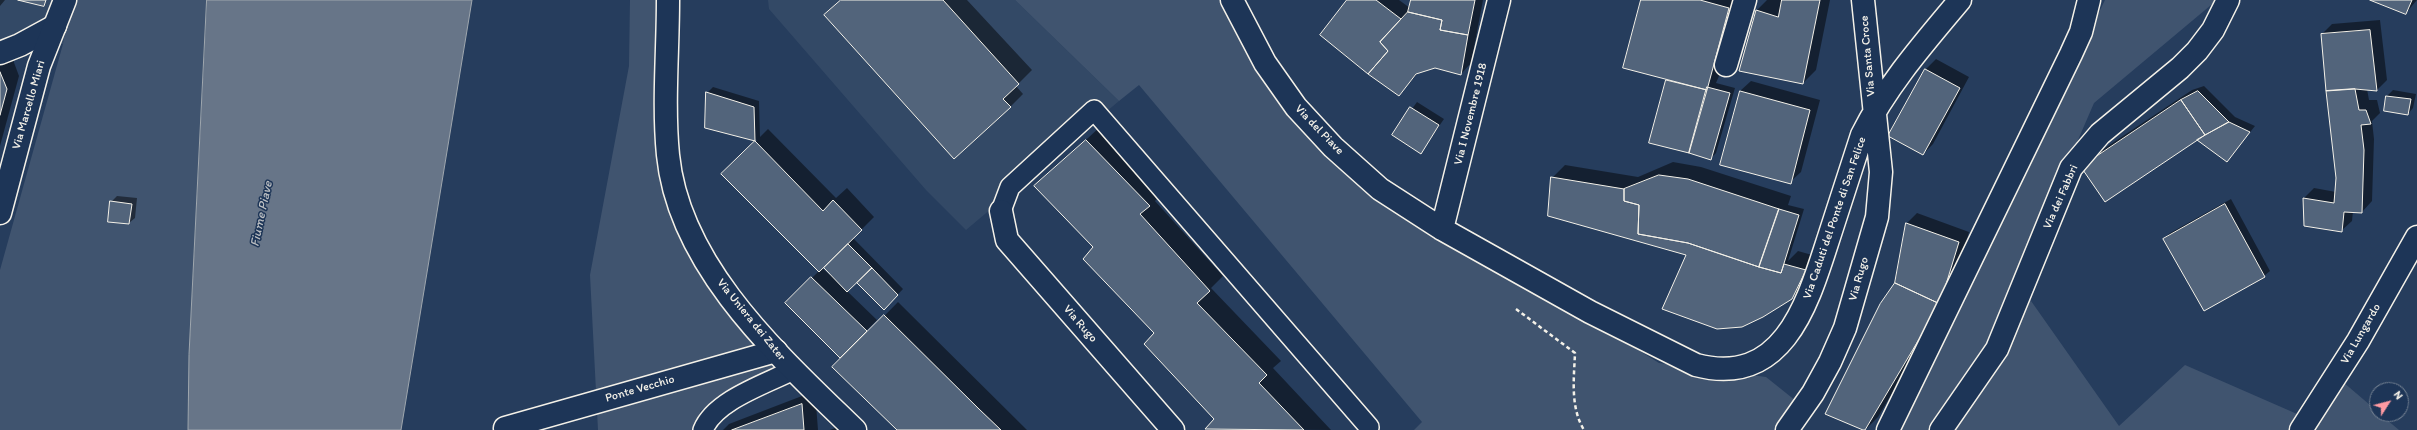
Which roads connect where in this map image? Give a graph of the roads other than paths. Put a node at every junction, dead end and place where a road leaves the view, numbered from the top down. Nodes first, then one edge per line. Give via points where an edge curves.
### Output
1 (65, 0) edge
2 (668, 0) edge
3 (1232, 0) edge
4 (1499, 0) edge
5 (1745, 0) edge
6 (1863, 0) edge
7 (1960, 0) edge
8 (2089, 0) edge
9 (2228, 0) edge
10 (55, 26) junction
11 (0, 53) edge
12 (1726, 65) dead end
13 (1874, 113) junction
14 (1001, 211) joint
15 (0, 213) edge
16 (1442, 229) junction
17 (2417, 236) edge
18 (776, 350) junction
19 (794, 370) junction
20 (1369, 427) dead end
21 (505, 428) dead end
22 (702, 430) edge
23 (855, 430) edge
24 (1173, 430) edge
25 (1787, 430) edge
26 (1888, 430) edge
27 (1941, 430) edge
28 (2301, 430) edge

1 - 10 street, Via Marcello Miari
2 - 18 street, Via Uniera dei Zater via 668,155 681,213 710,269 741,311
3 - 16 street, Via del Piave via 1265,63 1306,118 1333,147 1380,188
4 - 16 street, Via I Novembre 1918
5 - 12 street
6 - 13 street, Via Santa Croce
7 - 13 street, Via Caduti del Ponte di San Felice via 1923,44
8 - 26 street via 2081,32 2071,54
9 - 27 street, Via dei Fabbri via 2213,30 2197,51 2100,134 2072,168 1997,349
10 - 11 street
10 - 15 street, Via Marcello Miari via 39,66
13 - 16 street, Via Caduti del Ponte di San Felice via 1862,135 1812,290 1792,330 1765,356 1751,364 1731,370 1696,365 1590,312
13 - 25 street, Via Rugo via 1881,172 1880,196 1857,288 1845,328 1830,362 1813,393
14 - 20 lane via 1010,187 1094,110
14 - 24 street, Via Rugo via 1006,240
17 - 28 street, Via Lungardo via 2354,348
18 - 19 street, Via Uniera dei Zater
18 - 21 street, Ponte Vecchio
19 - 22 lane via 722,406 707,420
19 - 23 street, Via Uniera dei Zater

